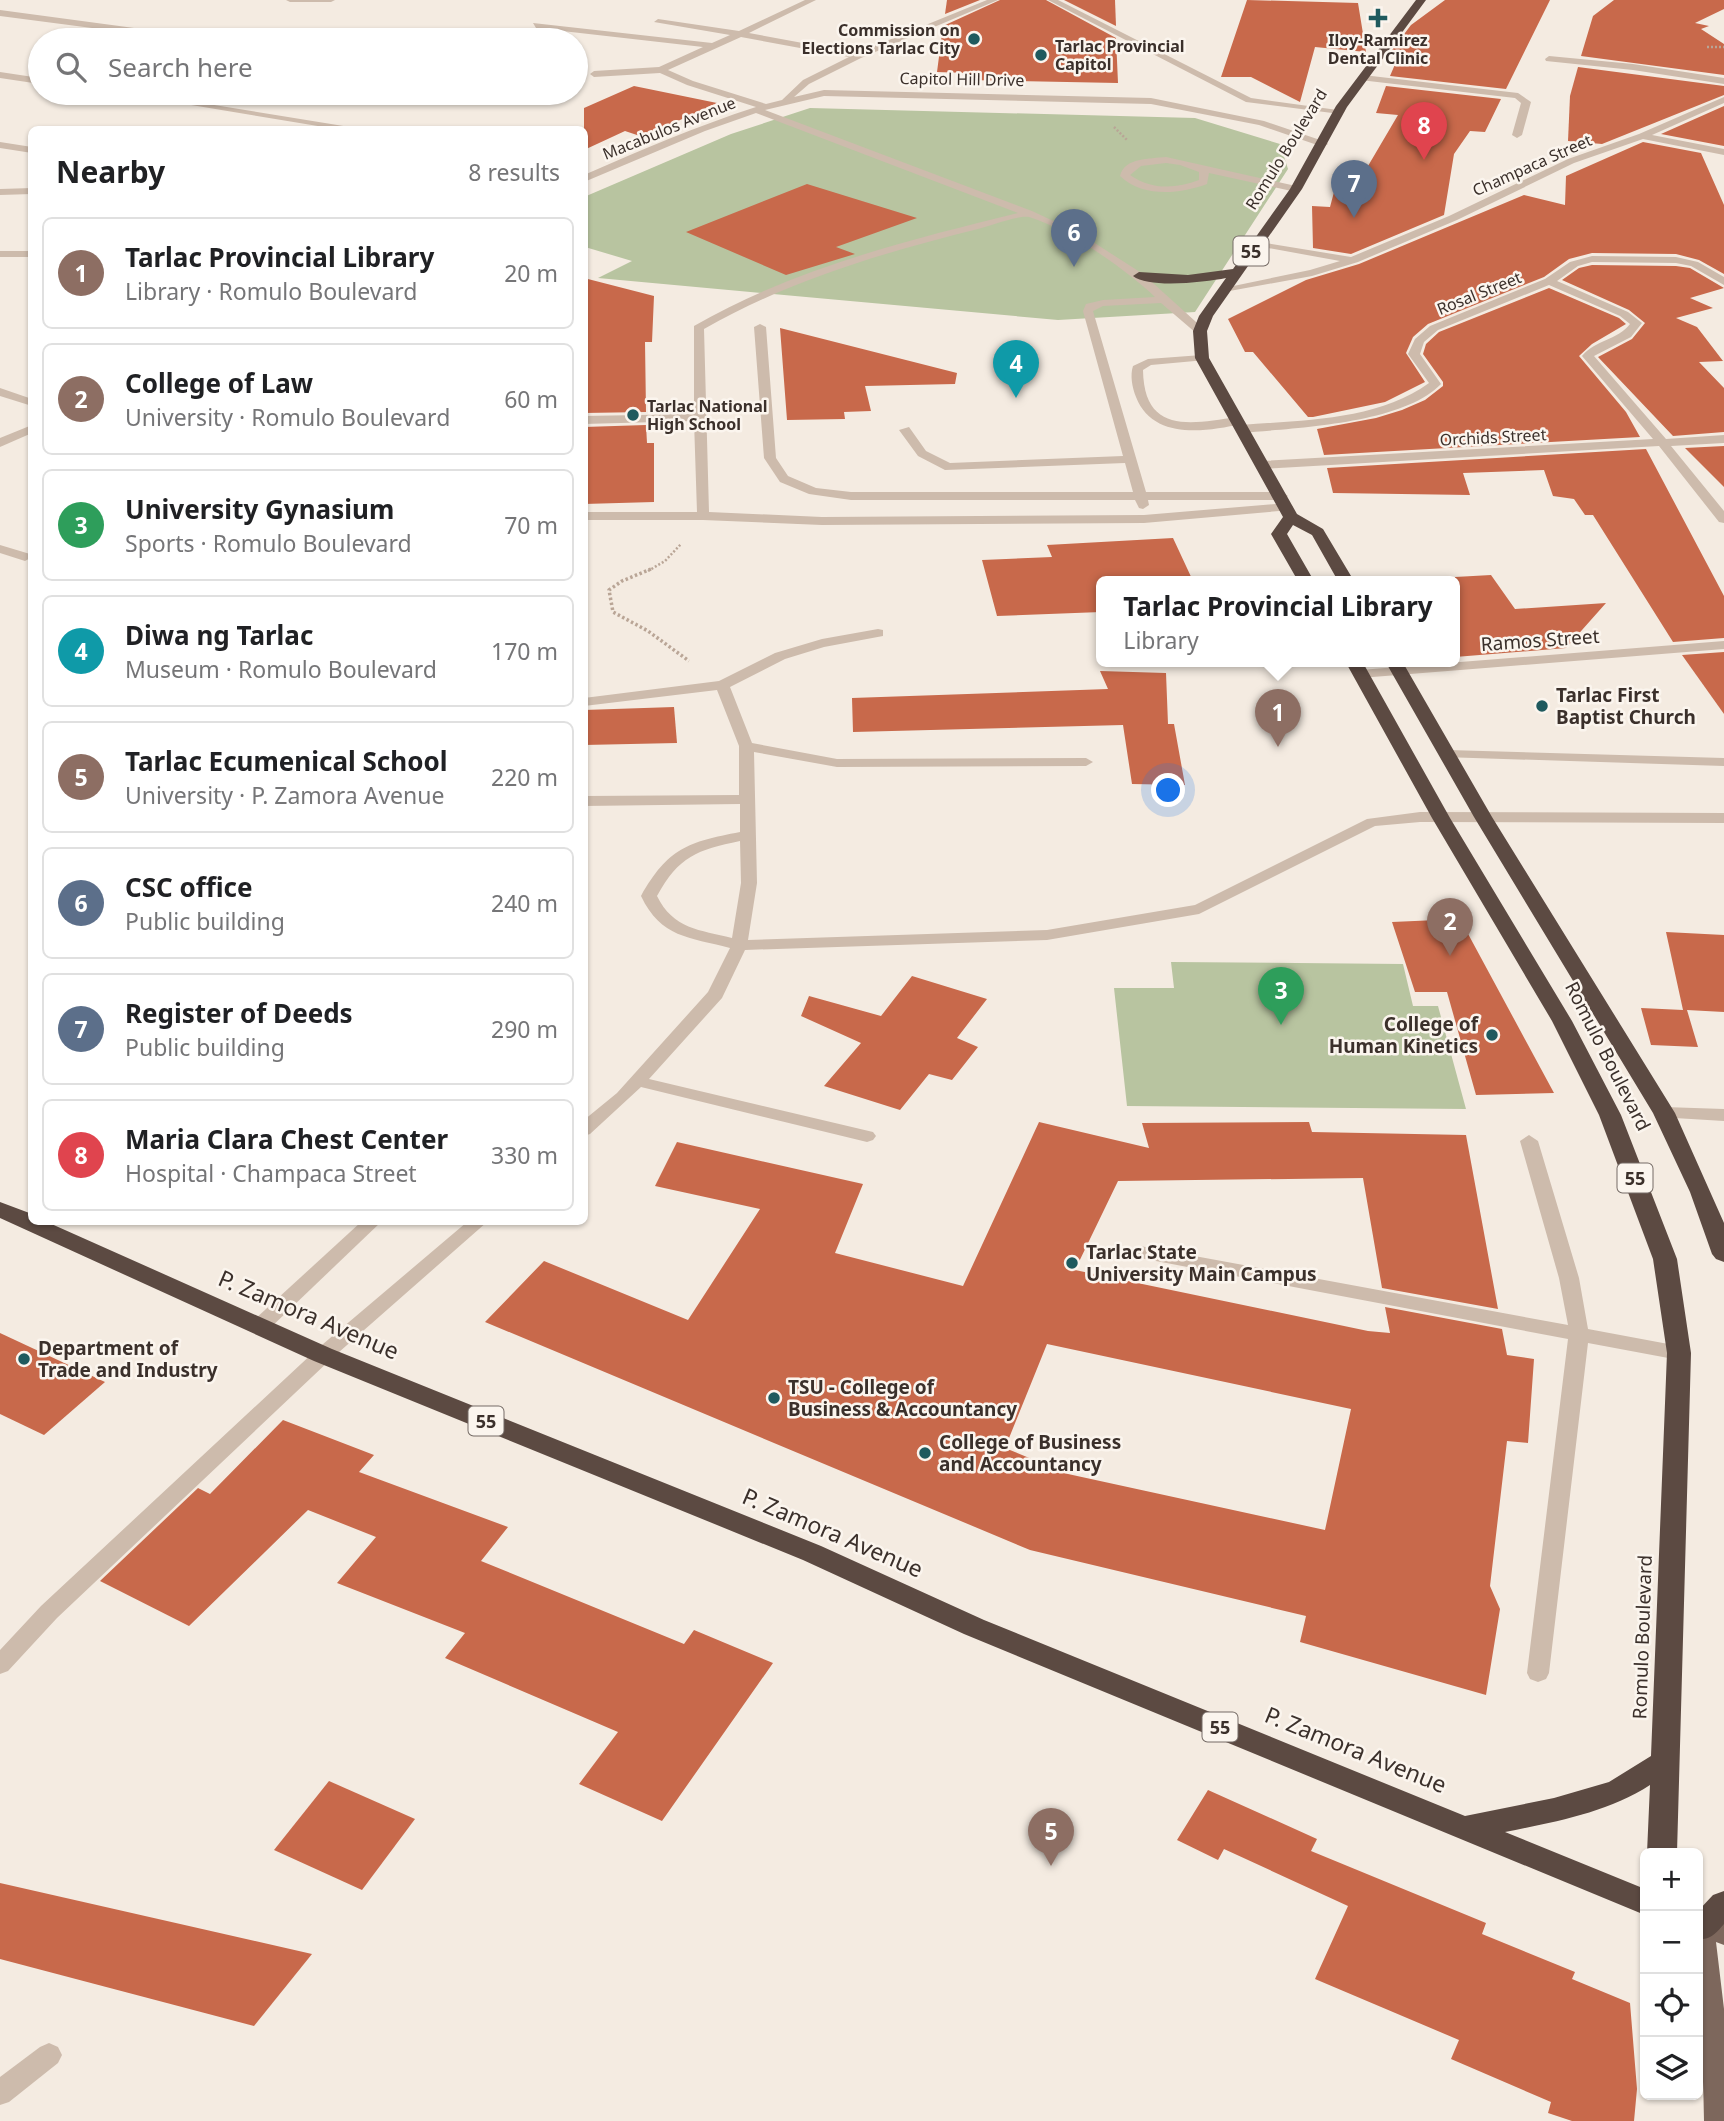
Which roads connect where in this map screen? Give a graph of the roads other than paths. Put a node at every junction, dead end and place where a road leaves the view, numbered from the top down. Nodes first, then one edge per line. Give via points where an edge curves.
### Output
1 (290, 0) edge
2 (331, 0) edge
3 (812, 0) edge
4 (994, 0) edge
5 (1052, 0) edge
6 (1418, 1) edge
7 (0, 13) edge
8 (659, 22) dead end
9 (537, 25) dead end
10 (112, 28) edge
11 (562, 28) edge
12 (588, 31) edge
13 (740, 34) junction
14 (713, 46) junction
15 (858, 56) junction
16 (1549, 59) dead end
17 (661, 70) junction
18 (594, 74) dead end
19 (0, 75) edge
20 (28, 78) edge
21 (1363, 78) junction
22 (1724, 81) edge
23 (1249, 100) junction
24 (1724, 100) edge
25 (784, 101) junction
26 (202, 105) edge
27 (761, 108) junction
28 (1340, 111) junction
29 (1247, 121) junction
30 (339, 126) edge
31 (1517, 135) dead end
32 (1642, 136) junction
33 (1323, 144) junction
34 (0, 145) edge
35 (28, 149) edge
36 (1724, 152) edge
37 (1202, 169) junction
38 (588, 177) edge
39 (1296, 189) junction
40 (28, 191) edge
41 (0, 192) edge
42 (1028, 214) junction
43 (1257, 243) junction
44 (0, 254) edge
45 (28, 254) edge
46 (1354, 260) junction
47 (1236, 272) junction
48 (1139, 276) junction
49 (1549, 281) junction
50 (1724, 282) edge
51 (1224, 289) junction
52 (1163, 300) junction
53 (760, 327) dead end
54 (1200, 331) junction
55 (1202, 358) junction
56 (0, 392) edge
57 (28, 401) edge
58 (700, 417) junction
59 (588, 420) edge
60 (1239, 425) junction
61 (28, 430) edge
62 (905, 430) dead end
63 (1724, 439) edge
64 (0, 443) edge
65 (1663, 443) junction
66 (1130, 459) junction
67 (1263, 465) junction
68 (1142, 495) junction
69 (1286, 507) junction
70 (588, 516) edge
71 (704, 516) junction
72 (1144, 519) junction
73 (1724, 519) edge
74 (0, 549) edge
75 (25, 557) dead end
76 (1303, 576) edge
77 (1343, 576) edge
78 (878, 633) dead end
79 (1724, 645) edge
80 (1460, 662) edge
81 (1376, 667) edge
82 (1396, 667) edge
83 (1356, 668) edge
84 (722, 685) junction
85 (588, 702) edge
86 (746, 746) junction
87 (1448, 754) junction
88 (1086, 762) dead end
89 (1724, 762) edge
90 (747, 799) junction
91 (588, 801) edge
92 (1483, 817) junction
93 (1441, 818) junction
94 (1724, 818) edge
95 (748, 835) junction
96 (739, 945) junction
97 (637, 1081) junction
98 (1664, 1113) junction
99 (1724, 1115) edge
100 (588, 1126) edge
101 (867, 1136) dead end
102 (1529, 1141) dead end
103 (2, 1212) edge
104 (28, 1223) edge
105 (31, 1225) edge
106 (369, 1225) edge
107 (475, 1225) edge
108 (1140, 1252) dead end
109 (1724, 1254) edge
110 (260, 1326) junction
111 (1578, 1334) junction
112 (1679, 1353) junction
113 (323, 1355) junction
114 (0, 1665) edge
115 (1538, 1673) dead end
116 (1666, 1761) junction
117 (1467, 1827) junction
118 (1662, 1848) edge
119 (1640, 1900) edge
120 (1724, 1904) edge
121 (1705, 1927) edge
122 (1720, 2053) edge
123 (48, 2054) dead end
124 (0, 2093) edge
125 (1717, 2121) edge

1 - 2 street
3 - 13 street
4 - 15 street
5 - 23 street
6 - 21 highway, Romulo Boulevard / 55
7 - 10 street
8 - 13 street
9 - 11 street
12 - 14 street
13 - 14 street
13 - 15 street
14 - 17 street
15 - 25 street via 806,82
16 - 22 street
17 - 18 street
17 - 27 street
19 - 20 street
21 - 28 highway, Romulo Boulevard / 55
21 - 31 street via 1518,96 1526,102
23 - 28 street
23 - 29 street
24 - 32 street, Champaca Street
25 - 27 street, Capitol Hill Drive
25 - 29 street, Capitol Hill Drive via 847,92 1125,99
26 - 30 street
27 - 38 street, Macabulos Avenue
27 - 42 street
28 - 33 highway, Romulo Boulevard / 55
29 - 33 street, Capitol Hill Drive
32 - 36 street
32 - 46 street, Champaca Street via 1571,161
33 - 39 highway, Romulo Boulevard / 55
34 - 35 street
37 - 37 street via 1182,162 1149,161 1132,167 1125,176 1142,186 1185,188 1204,182
37 - 39 street
39 - 43 highway, Romulo Boulevard / 55
40 - 41 street
42 - 48 street via 1075,234
42 - 58 street via 903,246 737,303 698,328
43 - 46 street
43 - 47 highway, Romulo Boulevard / 55
44 - 45 street
46 - 51 street, Champaca Street via 1312,273
47 - 48 highway via 1210,279
47 - 51 highway, Romulo Boulevard / 55
48 - 52 street
49 - 50 street, Rosal Street via 1574,264 1592,259 1676,260 1694,264
49 - 60 street, Rosal Street via 1434,328 1419,341 1414,354 1435,384 1424,395 1335,419
49 - 65 street via 1636,323 1588,356
51 - 54 highway, Romulo Boulevard / 55
52 - 54 street
52 - 66 street via 1103,303 1088,311
53 - 68 street via 770,457 784,480 813,491 852,496
54 - 55 highway
55 - 60 highway
55 - 60 street via 1148,362 1138,368 1136,388 1160,423 1174,427
56 - 57 street
58 - 59 street
58 - 71 street
60 - 67 highway
61 - 64 street
62 - 66 street via 911,445 927,459 949,467
63 - 65 street, Orchids Street
65 - 67 street, Orchids Street
65 - 73 street
66 - 68 street
67 - 69 highway
68 - 69 street
68 - 72 street
69 - 72 street
69 - 76 highway via 1279,534
69 - 77 highway via 1318,532
70 - 71 street
71 - 72 street via 822,521
74 - 75 street
78 - 84 street via 780,656
79 - 80 street, Ramos Street
81 - 83 street, Ramos Street
82 - 87 highway, Romulo Boulevard
83 - 93 highway, Romulo Boulevard / 55
84 - 85 street
84 - 86 street
86 - 88 street via 837,763
86 - 90 street
87 - 89 street
87 - 92 highway, Romulo Boulevard
90 - 91 street
90 - 95 street
92 - 93 street
92 - 94 street
92 - 98 highway, Romulo Boulevard
93 - 96 street via 1372,822 1199,909 1047,935
93 - 112 highway, Romulo Boulevard / 55 via 1562,1021 1610,1115 1665,1259
95 - 96 street via 749,883
95 - 96 street via 691,846 663,869 649,896 657,913 675,928
96 - 97 street via 716,993
97 - 100 street
97 - 101 street
98 - 99 street
98 - 109 highway, Romulo Boulevard
102 - 111 street via 1569,1278
103 - 104 highway, P. Zamora Avenue / 55
105 - 110 highway, P. Zamora Avenue / 55
106 - 110 street
107 - 113 street
108 - 111 street
110 - 113 highway, P. Zamora Avenue / 55
111 - 112 street
111 - 115 street
112 - 116 highway, Romulo Boulevard / 55
113 - 114 street via 49,1612
113 - 117 highway, P. Zamora Avenue / 55 via 812,1552 974,1627
116 - 117 highway via 1618,1791 1554,1810
116 - 118 highway, Romulo Boulevard / 55
117 - 119 highway, P. Zamora Avenue / 55
120 - 121 highway
121 - 122 main road
122 - 125 main road
123 - 124 street

